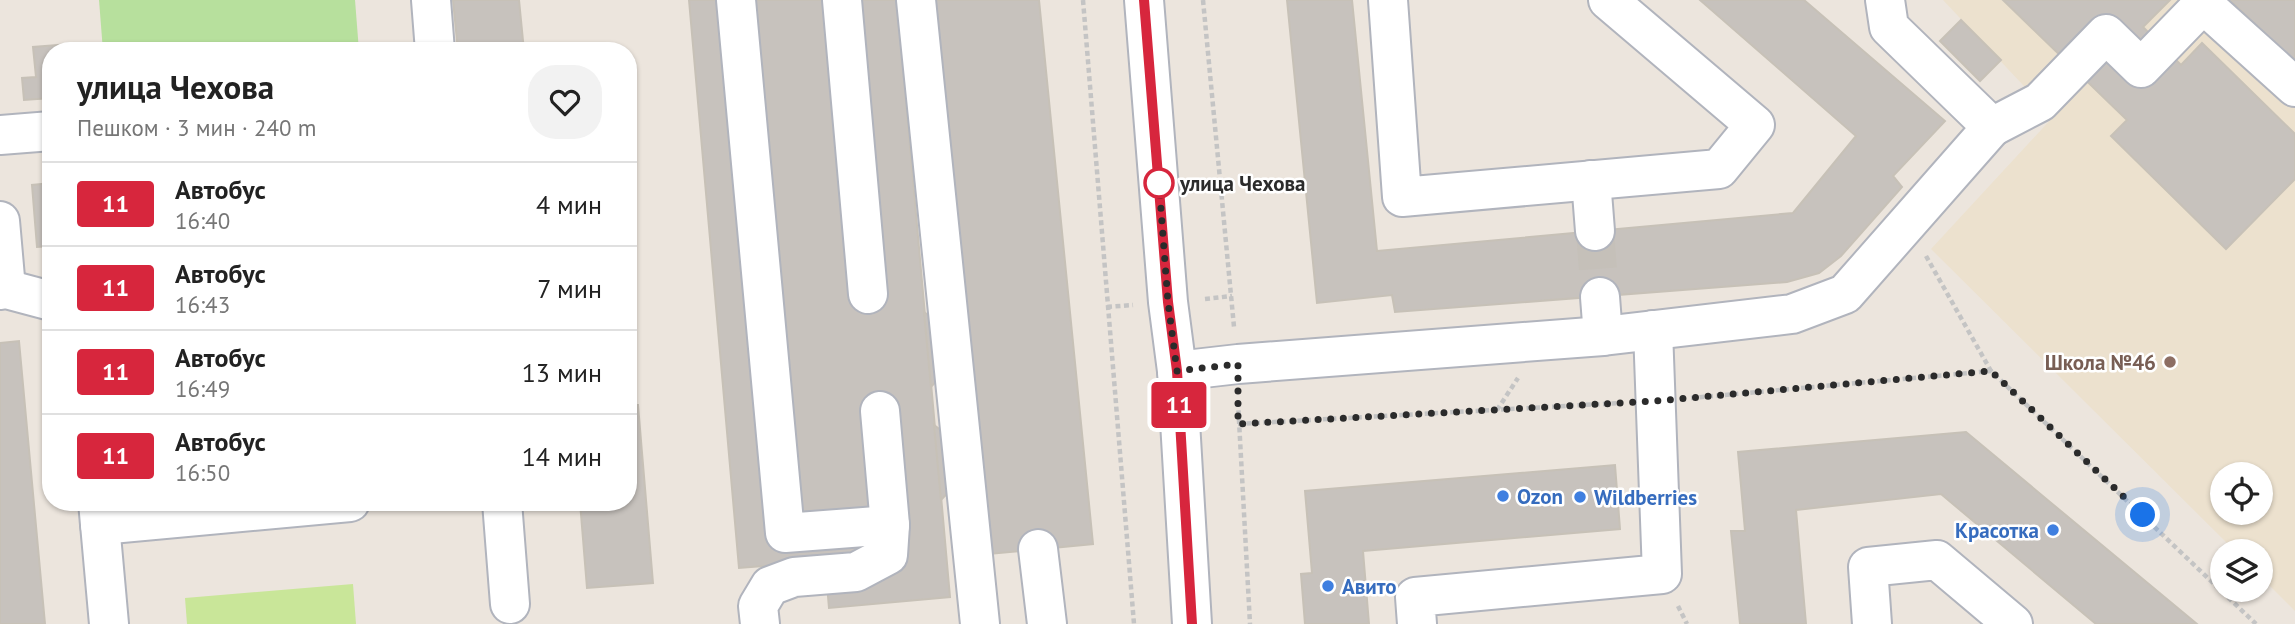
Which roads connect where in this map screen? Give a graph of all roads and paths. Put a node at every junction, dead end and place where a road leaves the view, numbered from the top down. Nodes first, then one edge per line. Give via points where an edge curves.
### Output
1 (431, 0) edge
2 (736, 0) edge
3 (842, 0) edge
4 (916, 0) edge
5 (1083, 0) edge
6 (1144, 0) edge
7 (1203, 0) edge
8 (1388, 0) edge
9 (1608, 0) edge
10 (1885, 0) edge
11 (434, 42) edge
12 (2295, 87) edge
13 (1992, 127) junction
14 (42, 132) edge
15 (0, 135) edge
16 (1591, 180) junction
17 (0, 221) edge
18 (1907, 223) junction
19 (1595, 231) tunnel mouth
20 (3, 290) edge
21 (868, 294) dead end
22 (1600, 296) tunnel mouth
23 (42, 299) edge
24 (1653, 330) junction
25 (1603, 335) junction
26 (1238, 364) junction
27 (1177, 371) junction
28 (1991, 371) junction
29 (1656, 401) junction
30 (880, 411) dead end
31 (1238, 424) junction
32 (162, 511) edge
33 (503, 511) edge
34 (99, 514) edge
35 (890, 525) junction
36 (1038, 549) dead end
37 (510, 604) dead end
38 (109, 624) edge
39 (760, 624) edge
40 (980, 624) edge
41 (1047, 624) edge
42 (1134, 624) edge
43 (1192, 624) edge
44 (1250, 624) edge
45 (1417, 624) edge
46 (1872, 624) edge
47 (2013, 624) edge
48 (2256, 624) edge

1 - 11 street
2 - 35 street via 785,533
3 - 21 street
4 - 40 street
5 - 42 path
6 - 27 street
7 - 26 path
8 - 16 street via 1402,197
9 - 16 street via 1755,125 1719,169
10 - 13 street via 1889,27
12 - 13 street via 2203,4 2141,68 2106,34 2040,102
13 - 18 street
14 - 15 street
16 - 19 street
17 - 20 street
18 - 24 street via 1845,294 1792,314
18 - 28 path
20 - 23 street
22 - 25 street
24 - 25 street
24 - 29 street
25 - 26 street
26 - 27 street
26 - 31 path
27 - 43 street
28 - 29 path
28 - 48 path
29 - 31 path
29 - 45 street via 1662,574 1415,597
30 - 35 street
31 - 44 path
32 - 34 street
33 - 37 street
34 - 38 street
35 - 39 street via 888,555 856,572 794,577 770,586 758,606
36 - 41 street
46 - 47 street via 1868,567 1937,560

